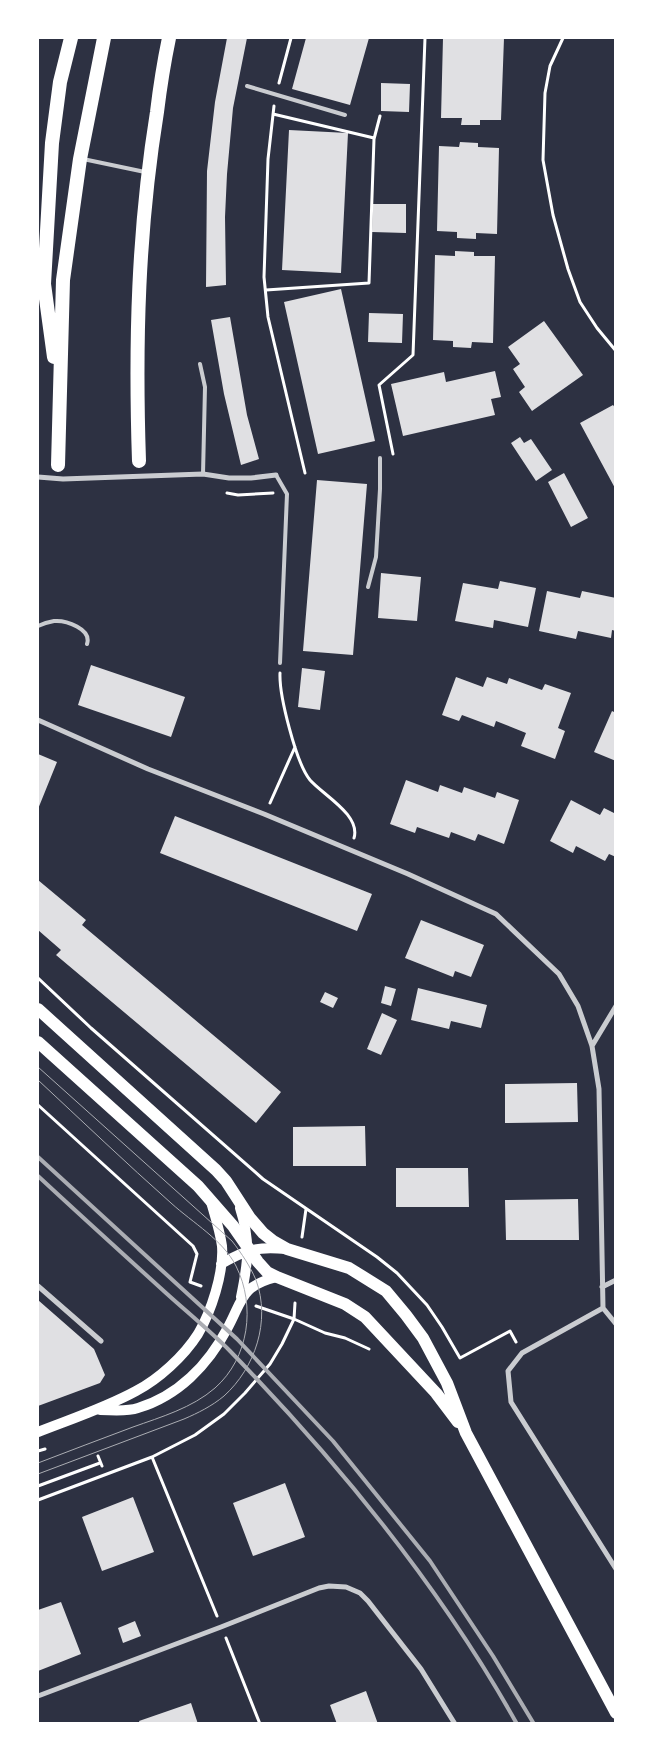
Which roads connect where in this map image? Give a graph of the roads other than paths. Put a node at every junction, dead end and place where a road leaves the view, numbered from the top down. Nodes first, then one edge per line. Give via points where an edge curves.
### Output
1 (71, 38) edge
2 (104, 38) edge
3 (169, 38) edge
4 (248, 86) dead end
5 (345, 115) dead end
6 (80, 159) junction
7 (147, 172) junction
8 (200, 364) dead end
9 (59, 395) junction
10 (380, 458) dead end
11 (139, 461) dead end
12 (58, 465) dead end
13 (203, 474) junction
14 (276, 475) joint
15 (38, 477) edge
16 (368, 587) dead end
17 (38, 626) edge
18 (87, 644) dead end
19 (280, 663) road end
20 (38, 720) edge
21 (616, 1006) edge
22 (38, 1009) edge
23 (38, 1042) edge
24 (592, 1046) junction
25 (235, 1194) junction
26 (210, 1199) junction
27 (287, 1249) junction
28 (249, 1250) junction
29 (221, 1264) junction
30 (277, 1277) junction
31 (616, 1280) edge
32 (38, 1286) edge
33 (602, 1287) junction
34 (240, 1301) junction
35 (603, 1308) junction
36 (616, 1324) edge
37 (101, 1341) dead end
38 (96, 1410) junction
39 (38, 1432) edge
40 (466, 1432) junction
41 (616, 1569) edge
42 (38, 1696) edge
43 (616, 1713) edge
44 (455, 1724) edge

1 - 9 highway via 60,82 52,143 44,284
2 - 6 highway
3 - 7 highway
4 - 5 lane
6 - 7 lane
6 - 9 highway via 63,280
7 - 11 highway via 137,321
8 - 13 lane via 205,388
9 - 12 highway
10 - 16 lane via 376,557
13 - 14 street via 229,478
13 - 15 street
14 - 19 lane via 287,494
17 - 18 lane via 55,621 65,623 87,634
20 - 24 street via 148,769 408,874 496,914 559,974 578,1006
21 - 24 street
22 - 25 main road via 216,1170
23 - 26 main road
24 - 33 street via 599,1089
25 - 27 main road via 262,1233
25 - 28 main road
26 - 28 main road
26 - 29 main road via 222,1247
27 - 28 main road
27 - 40 main road via 349,1268 386,1291 423,1338 447,1383
28 - 29 main road
28 - 30 main road via 267,1272
28 - 34 main road
29 - 38 main road via 205,1319 192,1341 147,1385
30 - 34 main road via 257,1283
30 - 40 main road via 345,1304 365,1317 436,1393
31 - 33 street
32 - 37 street
33 - 35 street
34 - 38 main road via 209,1358 179,1388 137,1408
35 - 36 street
35 - 41 street via 522,1353 508,1372 511,1402
38 - 39 main road
40 - 43 main road
42 - 44 street via 329,1586 360,1592 421,1669

